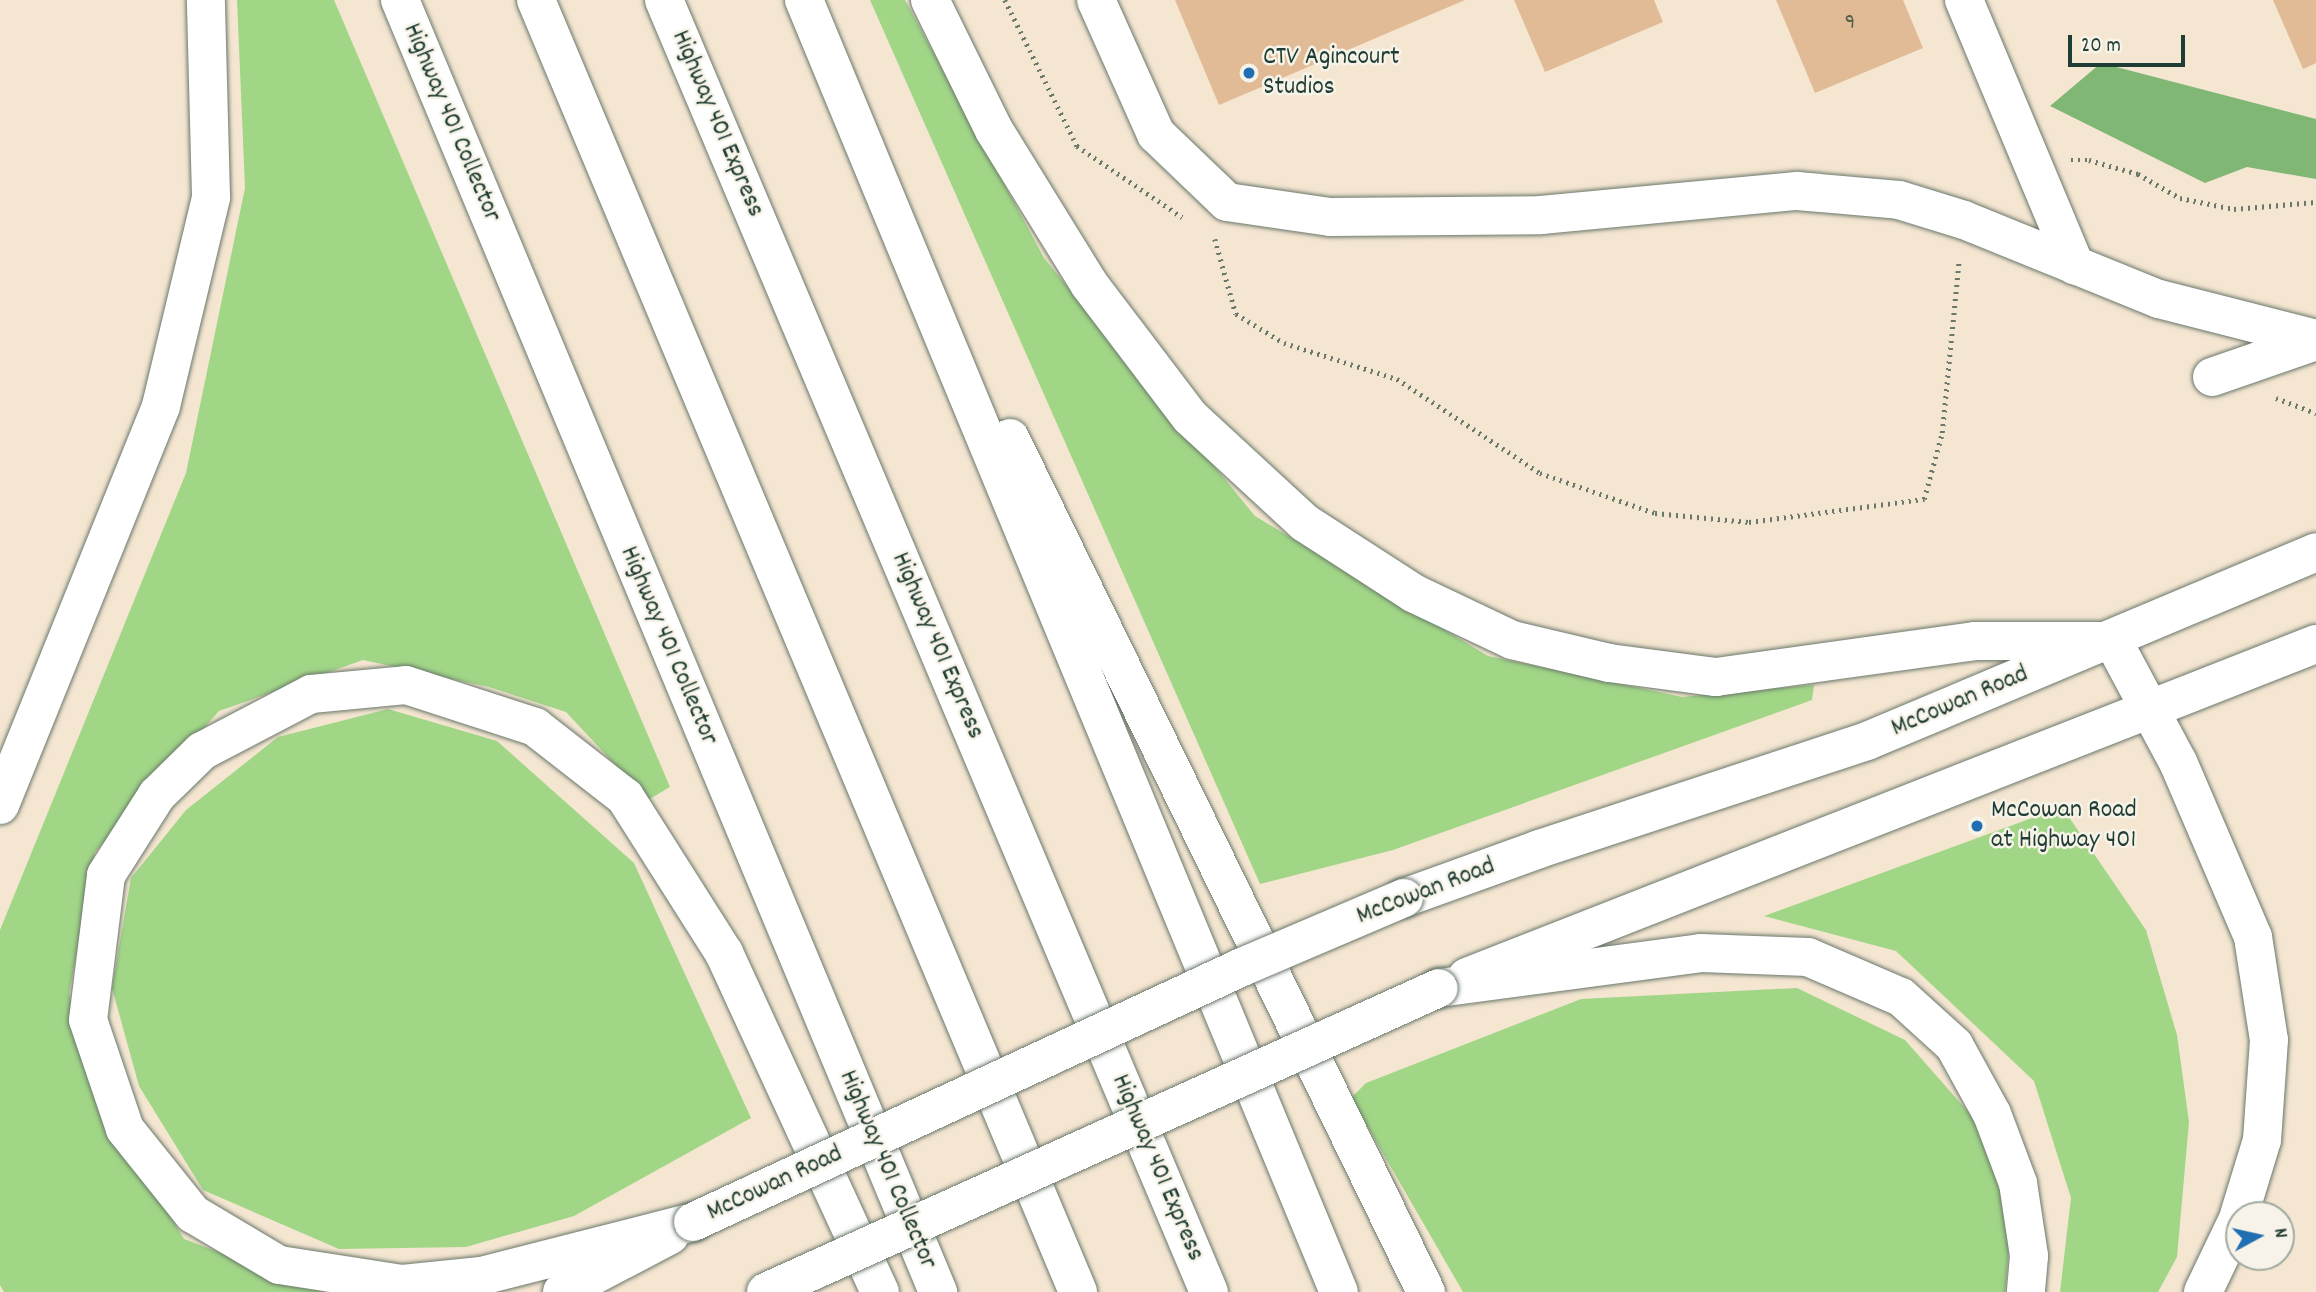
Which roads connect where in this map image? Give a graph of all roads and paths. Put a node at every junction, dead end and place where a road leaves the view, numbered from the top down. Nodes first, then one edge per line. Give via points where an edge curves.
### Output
1 (206, 0) edge
2 (400, 0) edge
3 (536, 0) edge
4 (664, 0) edge
5 (804, 0) edge
6 (930, 0) edge
7 (1004, 0) edge
8 (1096, 0) edge
9 (1964, 0) edge
10 (842, 90) junction
11 (2066, 160) dead end
12 (2316, 202) edge
13 (1185, 219) dead end
14 (1964, 220) junction
15 (1207, 233) dead end
16 (2076, 266) junction
17 (2316, 340) edge
18 (2212, 377) dead end
19 (2316, 552) edge
20 (2113, 640) junction
21 (2316, 644) edge
22 (2151, 710) junction
23 (0, 805) edge
24 (1439, 988) junction
25 (2244, 1201) edge
26 (693, 1222) junction
27 (2225, 1246) edge
28 (562, 1292) edge
29 (766, 1292) edge
30 (880, 1292) edge
31 (938, 1292) edge
32 (1078, 1292) edge
33 (1209, 1292) edge
34 (1339, 1292) edge
35 (1426, 1292) edge
36 (2026, 1292) edge
37 (2203, 1292) edge

1 - 23 main road via 211,197 161,407
2 - 31 main road, Highway 401 Collector
3 - 32 main road
4 - 33 main road, Highway 401 Express
5 - 10 main road
6 - 20 main road via 994,130 1089,284 1189,418 1305,523 1413,593 1512,640 1609,663 1716,677 1975,641
7 - 13 path via 1077,146
8 - 14 main road via 1156,134 1227,202 1329,217 1541,215 1797,191 1899,200
9 - 16 main road
10 - 34 main road
10 - 35 main road
11 - 12 path via 2089,160 2138,174 2180,198 2234,209
14 - 15 path via 1942,433 1924,499 1749,522 1655,513 1540,473 1397,379 1284,343 1236,314 1218,240
14 - 16 main road
16 - 17 main road via 2159,299
17 - 18 main road
19 - 20 main road, McCowan Road
20 - 22 main road
20 - 26 main road, McCowan Road, bridge via 1867,741 1404,898 1242,967
21 - 22 main road
22 - 24 main road
22 - 25 main road via 2253,937 2269,1040 2262,1140
24 - 29 main road, bridge
24 - 36 main road via 1701,953 1808,957 1901,997 1954,1045 1992,1114 2018,1184 2029,1255
26 - 28 main road, McCowan Road
26 - 30 main road via 481,1276 402,1284 279,1265 193,1214 125,1129 88,1020 106,875 157,794 202,751 312,694 407,685 535,727 625,797 724,953
27 - 37 main road

